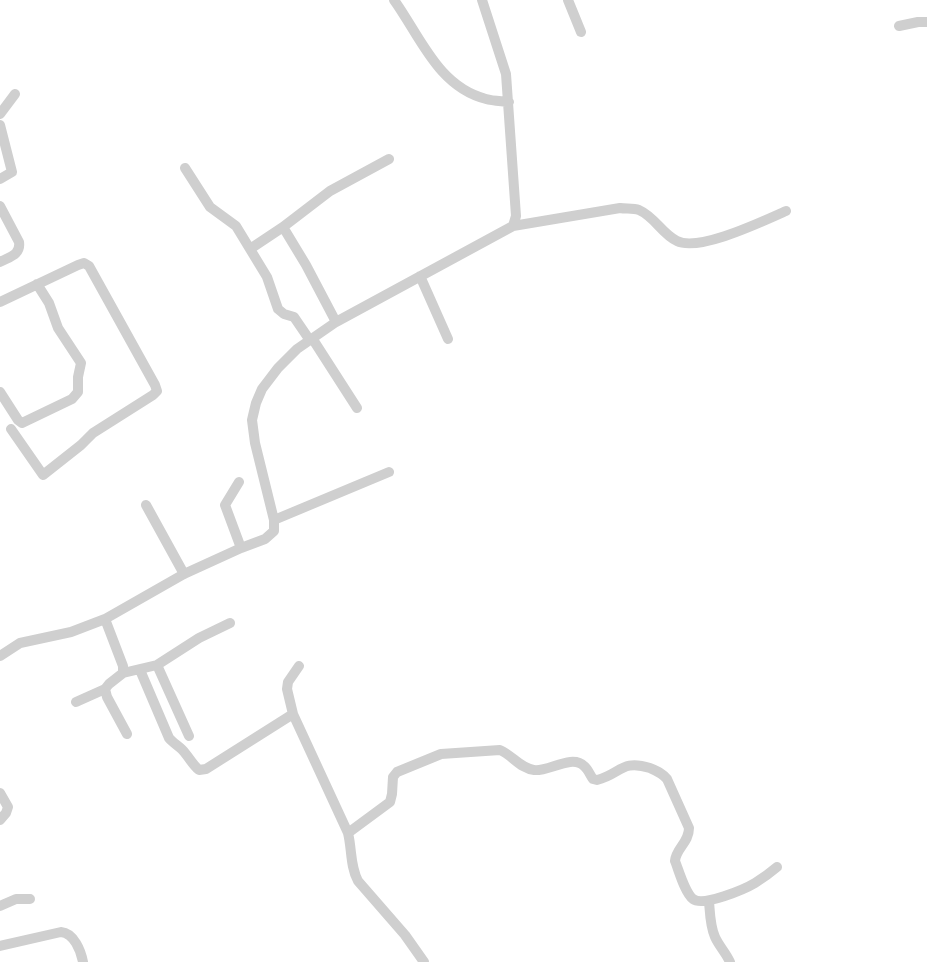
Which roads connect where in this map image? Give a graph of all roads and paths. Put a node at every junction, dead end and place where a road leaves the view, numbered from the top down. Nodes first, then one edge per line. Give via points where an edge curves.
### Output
1 (394, 0) edge
2 (482, 0) edge
3 (568, 0) edge
4 (927, 22) edge
5 (899, 26) dead end
6 (581, 32) dead end
7 (15, 94) dead end
8 (509, 102) junction
9 (0, 114) edge
10 (0, 125) edge
11 (389, 159) dead end
12 (185, 168) dead end
13 (0, 179) edge
14 (0, 206) edge
15 (786, 211) dead end
16 (513, 226) junction
17 (282, 227) junction
18 (250, 249) junction
19 (0, 262) edge
20 (420, 276) junction
21 (37, 284) junction
22 (0, 302) edge
23 (336, 322) junction
24 (310, 339) junction
25 (448, 339) dead end
26 (0, 392) edge
27 (357, 408) dead end
28 (11, 429) dead end
29 (389, 472) dead end
30 (239, 482) dead end
31 (146, 505) dead end
32 (274, 520) junction
33 (241, 548) junction
34 (184, 574) junction
35 (105, 619) junction
36 (230, 623) dead end
37 (0, 656) edge
38 (157, 665) junction
39 (300, 666) dead end
40 (140, 670) junction
41 (123, 673) junction
42 (105, 690) junction
43 (76, 702) dead end
44 (293, 714) junction
45 (127, 734) dead end
46 (189, 736) dead end
47 (0, 792) edge
48 (0, 820) edge
49 (348, 833) junction
50 (777, 867) dead end
51 (30, 899) dead end
52 (709, 901) junction
53 (0, 906) edge
54 (0, 946) edge
55 (84, 962) edge
56 (424, 962) edge
57 (730, 962) edge

1 - 8 street via 432,60 446,76 468,92 485,99
2 - 8 street via 506,74
3 - 6 street
4 - 5 street
7 - 9 street
8 - 16 street via 516,216
10 - 13 street via 12,172
11 - 17 street via 330,191
12 - 18 street via 210,207 232,222
14 - 19 street via 20,247 15,255
15 - 16 street via 753,226 697,244 678,242 650,217 638,210 620,208
16 - 20 street
17 - 18 street
17 - 23 street
18 - 24 street via 267,277 280,312 294,317
20 - 23 street
20 - 25 street
21 - 22 street
21 - 26 street via 49,303 58,328 80,359 78,392 72,399 22,423
21 - 28 street via 78,265 84,263 89,266 156,391 93,433 43,475
23 - 24 street
24 - 27 street
24 - 32 street via 278,368 262,388 252,420
29 - 32 street
30 - 33 street via 225,505
31 - 34 street
32 - 33 street via 274,531 265,540
33 - 34 street
34 - 35 street
35 - 37 street via 71,632 20,643
35 - 41 street
36 - 38 street
38 - 40 street
38 - 46 street
39 - 44 street via 286,689
40 - 41 street
40 - 44 street via 169,738 199,770 206,769
41 - 42 street
42 - 43 street
42 - 45 street
44 - 49 street
47 - 48 street via 8,807
49 - 52 street via 390,802 393,777 397,772 441,754 500,750 532,770 579,763 597,780 636,764 657,770 667,779 689,828 687,841 675,856 675,861 694,900
49 - 56 street via 352,866 358,882
50 - 52 street via 748,887
51 - 53 street via 16,899
52 - 57 street via 714,936
54 - 55 street via 67,933

